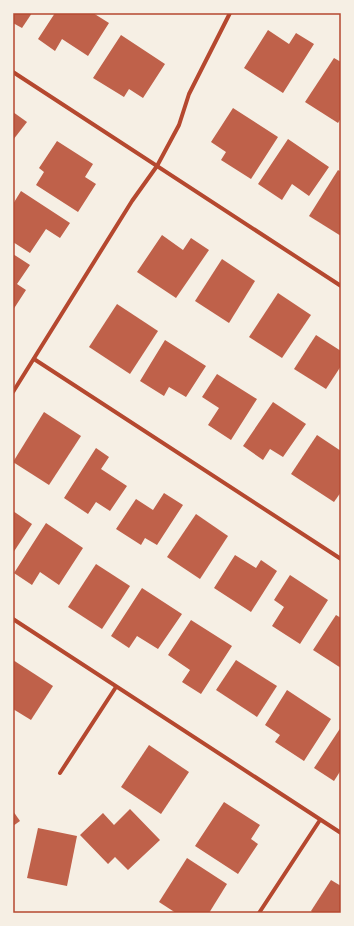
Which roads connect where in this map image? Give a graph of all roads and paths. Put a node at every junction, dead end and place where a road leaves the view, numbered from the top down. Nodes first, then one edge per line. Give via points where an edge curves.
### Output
1 (230, 13) edge
2 (13, 72) edge
3 (157, 166) junction
4 (341, 286) edge
5 (34, 359) junction
6 (13, 392) edge
7 (341, 559) edge
8 (13, 619) edge
9 (116, 687) junction
10 (60, 773) dead end
11 (320, 820) junction
12 (341, 833) edge
13 (259, 913) edge

1 - 3 street via 189,94 179,125
2 - 3 street
3 - 4 street
3 - 5 street via 132,201
5 - 6 street
5 - 7 street
8 - 9 street
9 - 10 street
9 - 11 street
11 - 12 street
11 - 13 street

